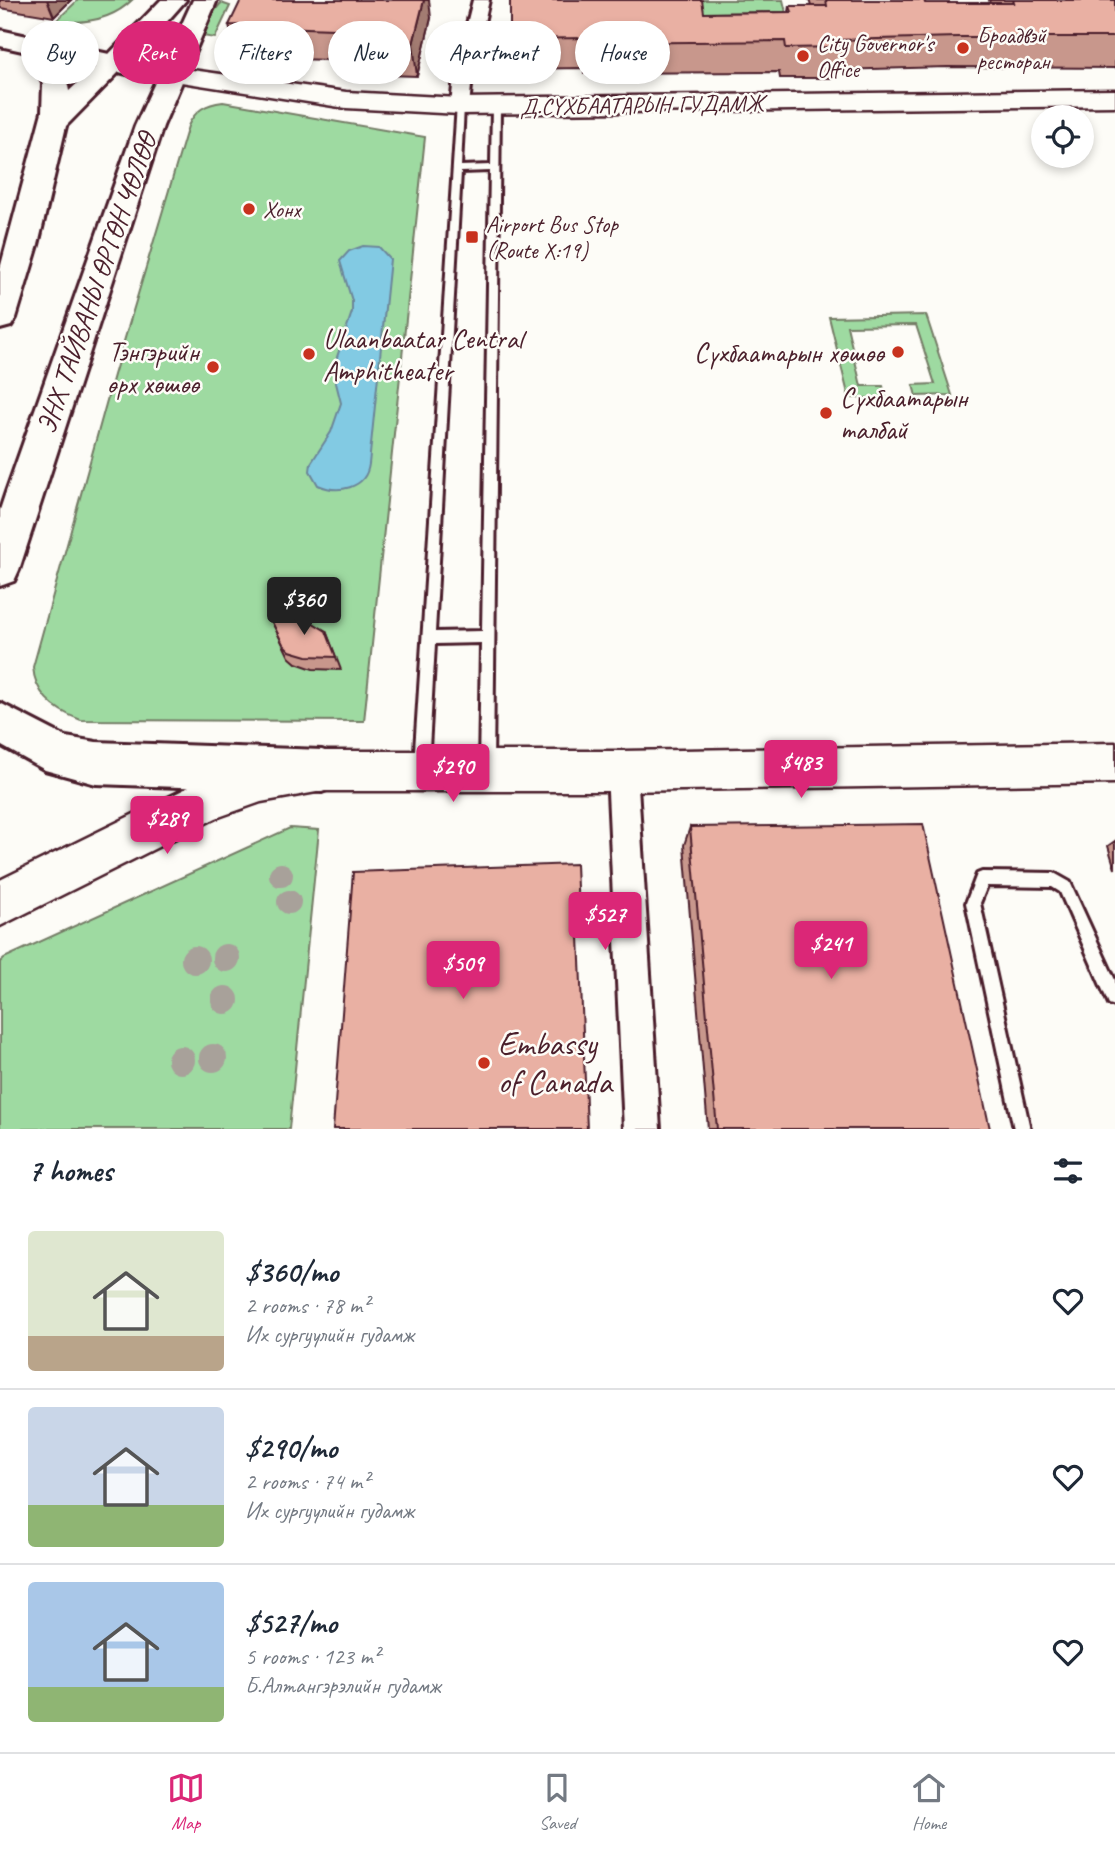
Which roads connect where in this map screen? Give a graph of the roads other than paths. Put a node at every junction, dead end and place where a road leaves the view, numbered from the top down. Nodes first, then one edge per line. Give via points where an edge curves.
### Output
1 (172, 0) edge
2 (205, 0) edge
3 (481, 0) edge
4 (195, 21) edge
5 (99, 37) edge
6 (0, 38) edge
7 (21, 43) edge
8 (99, 61) edge
9 (112, 64) junction
10 (200, 78) edge
11 (56, 84) edge
12 (167, 84) edge
13 (1115, 98) edge
14 (460, 106) junction
15 (496, 107) junction
16 (51, 127) junction
17 (495, 168) junction
18 (456, 169) junction
19 (0, 318) edge
20 (0, 570) edge
21 (488, 637) junction
22 (429, 638) junction
23 (0, 723) edge
24 (1115, 763) edge
25 (322, 771) junction
26 (622, 771) junction
27 (421, 772) junction
28 (486, 772) junction
29 (0, 904) edge
30 (1115, 998) edge
31 (642, 1129) edge
32 (1022, 1129) edge

1 - 5 highway via 135,24
1 - 9 highway via 152,30
2 - 4 highway, ЭНХ ТАЙВАНЫ ӨРГӨН ЧӨЛӨӨ
3 - 14 street
6 - 7 highway
8 - 9 highway
9 - 16 highway
10 - 14 main road, Д.СҮХБААТАРЫН ГУДАМЖ via 346,100
11 - 16 highway
12 - 20 highway, ЭНХ ТАЙВАНЫ ӨРГӨН ЧӨЛӨӨ
13 - 15 main road, Д.СҮХБААТАРЫН ГУДАМЖ
14 - 15 main road, Д.СҮХБААТАРЫН ГУДАМЖ
14 - 18 lane
15 - 17 lane
16 - 19 highway
17 - 18 lane
17 - 21 lane
18 - 22 lane
21 - 22 lane
21 - 28 lane
22 - 27 lane
23 - 25 highway via 60,756 96,764
24 - 26 main road
25 - 27 main road
25 - 29 main road via 261,782 206,801
26 - 28 main road
26 - 31 street
27 - 28 main road
30 - 32 lane via 1065,887 1054,880 982,879 973,903

